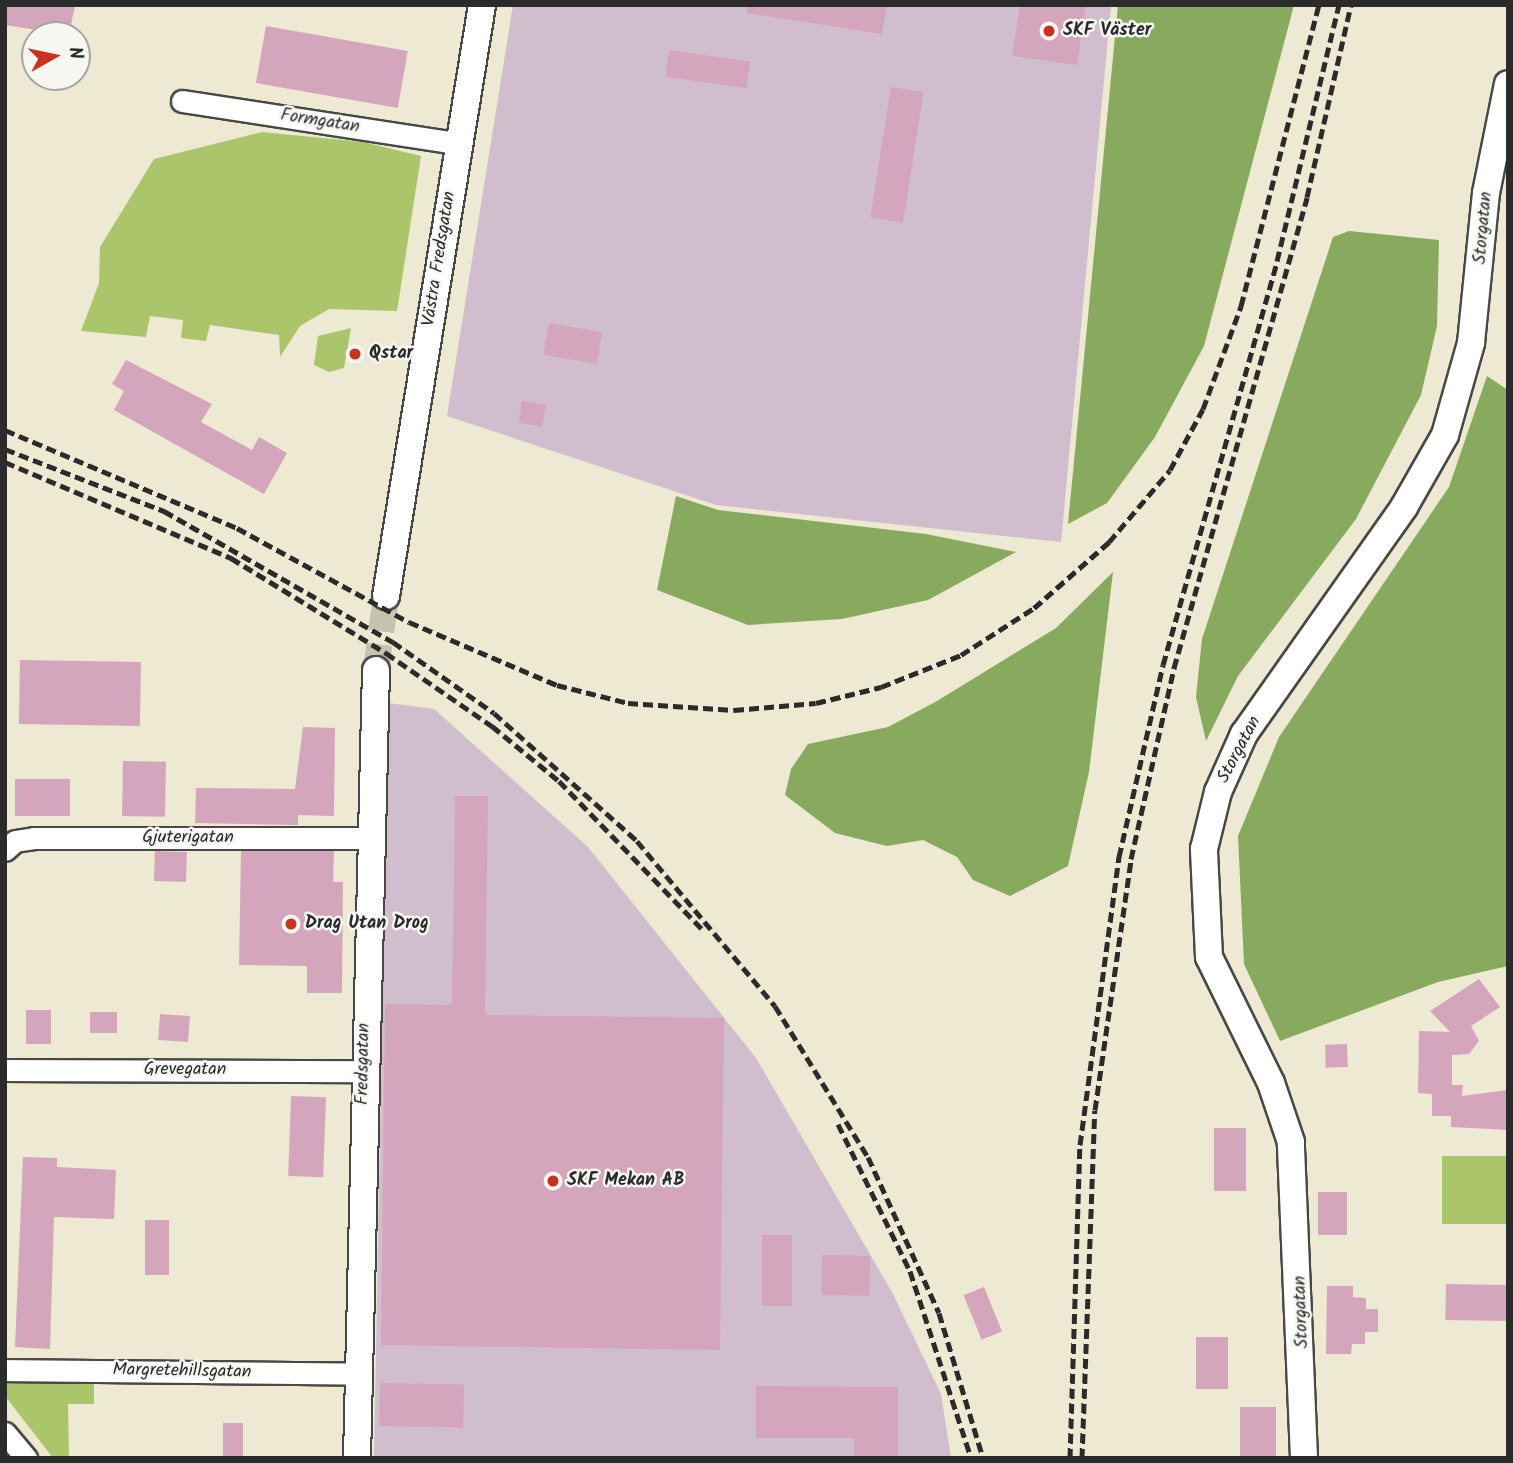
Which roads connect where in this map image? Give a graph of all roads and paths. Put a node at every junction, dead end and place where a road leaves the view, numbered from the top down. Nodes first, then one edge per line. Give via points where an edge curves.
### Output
1 (482, 5) edge
2 (1508, 84) edge
3 (182, 101) dead end
4 (458, 143) junction
5 (386, 596) tunnel mouth
6 (376, 670) tunnel mouth
7 (368, 838) junction
8 (7, 848) edge
9 (5, 1070) edge
10 (364, 1071) junction
11 (5, 1370) edge
12 (359, 1374) junction
13 (5, 1433) edge
14 (26, 1458) edge
15 (357, 1458) edge
16 (1304, 1458) edge

1 - 4 street, Västra Fredsgatan
2 - 16 street, Storgatan via 1486,193 1471,343 1445,435 1404,507 1244,734 1217,792 1204,849 1209,957 1271,1083 1291,1142
3 - 4 street, Formgatan
4 - 5 street, Västra Fredsgatan
6 - 7 street, Fredsgatan
7 - 8 street, Gjuterigatan via 34,838
7 - 10 street, Fredsgatan
9 - 10 street, Grevegatan
10 - 12 street, Fredsgatan
11 - 12 street, Margretehillsgatan
12 - 15 street, Fredsgatan
13 - 14 street

